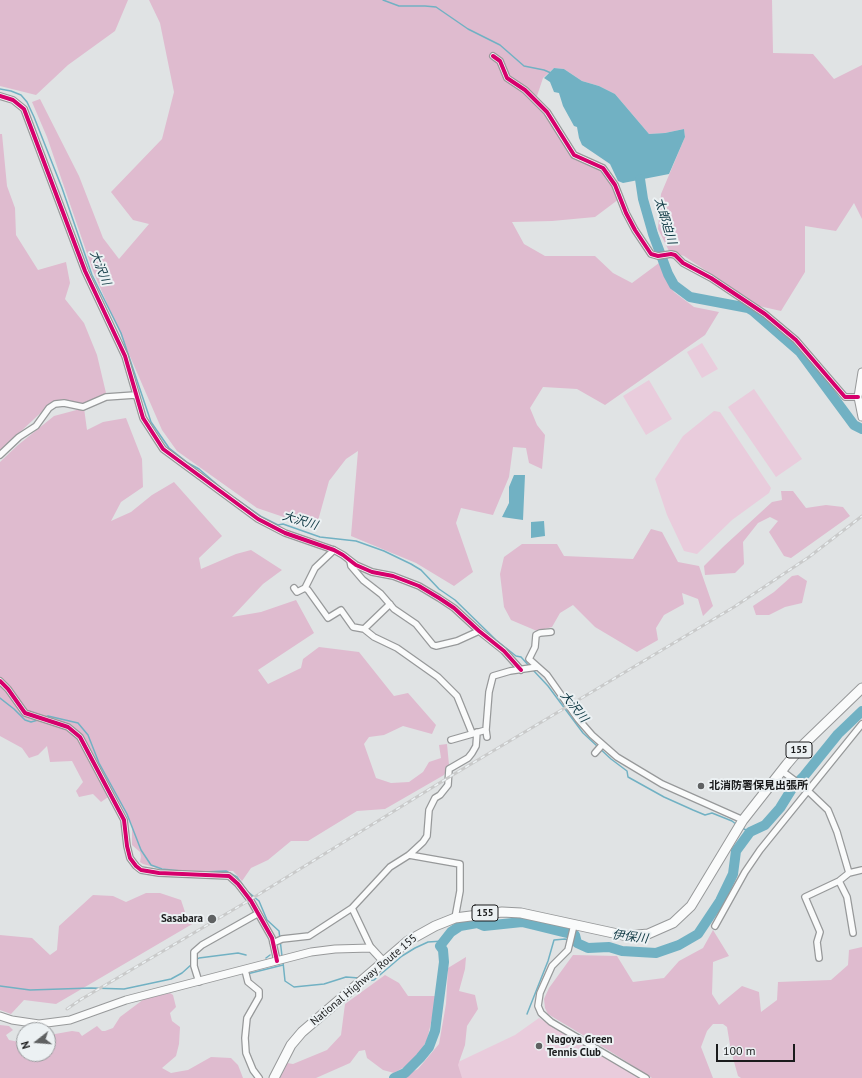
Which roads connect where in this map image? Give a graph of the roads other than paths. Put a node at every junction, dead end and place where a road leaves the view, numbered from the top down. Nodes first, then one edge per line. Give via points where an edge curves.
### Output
1 (494, 56) dead end
2 (0, 96) edge
3 (862, 372) edge
4 (135, 395) junction
5 (858, 396) junction
6 (862, 416) edge
7 (0, 455) edge
8 (334, 550) junction
9 (344, 555) junction
10 (294, 588) dead end
11 (305, 588) junction
12 (390, 604) junction
13 (364, 629) junction
14 (479, 631) junction
15 (551, 632) dead end
16 (536, 667) junction
17 (524, 669) junction
18 (0, 681) edge
19 (862, 688) edge
20 (862, 724) edge
21 (486, 730) junction
22 (474, 733) junction
23 (487, 737) dead end
24 (451, 740) dead end
25 (602, 746) junction
26 (595, 753) dead end
27 (782, 771) junction
28 (807, 790) junction
29 (743, 820) junction
30 (409, 855) junction
31 (862, 870) edge
32 (849, 873) junction
33 (839, 882) junction
34 (352, 908) junction
35 (258, 914) junction
36 (455, 918) junction
37 (715, 926) dead end
38 (573, 928) junction
39 (853, 933) dead end
40 (273, 943) junction
41 (371, 948) junction
42 (819, 958) dead end
43 (277, 961) junction
44 (383, 961) junction
45 (245, 970) junction
46 (199, 982) junction
47 (0, 1016) edge
48 (259, 1078) edge
49 (274, 1078) edge
50 (646, 1078) edge

1 - 5 street via 500,61 507,78 525,90 547,112 574,155 603,168 615,185 626,213 651,254 671,254 765,314 796,340 845,397
2 - 4 street via 17,102 24,109 86,271 125,356
3 - 5 street
4 - 7 street via 106,397 83,407 55,404 36,426 19,437
4 - 8 street via 151,432 170,456 258,519 285,533
5 - 6 street
8 - 9 street
8 - 11 street via 315,568
9 - 12 street via 362,580
9 - 14 street via 356,565 372,572 393,576 419,586 454,608
10 - 11 street via 299,592
11 - 13 street via 328,618 341,610 353,627
12 - 13 street
12 - 14 street via 416,624 436,646 457,641
13 - 22 street via 374,638 397,648 438,677 457,696
14 - 17 street
15 - 16 street via 536,636 529,659
16 - 17 street
16 - 25 street via 542,669 578,719
17 - 21 street via 493,676
18 - 35 street via 25,713 34,718 63,725 80,737 124,820 130,858 136,866 141,870 159,873 229,876 247,895
19 - 27 highway, National Highway Route 155 / 155 via 804,744
20 - 28 street
21 - 22 street
21 - 23 street
22 - 24 street
22 - 30 street via 477,741 472,753 449,769 448,785 435,798 429,810 427,836
25 - 26 street
25 - 29 street via 662,784
27 - 28 street
27 - 29 highway, National Highway Route 155 / 155
28 - 32 street via 828,810
28 - 37 street via 756,856
29 - 38 highway, National Highway Route 155 / 155 via 691,906 673,923 648,934 632,936
30 - 34 street via 390,867
30 - 36 street via 460,864 460,891
31 - 32 street
32 - 33 street
33 - 39 street via 847,897
33 - 42 street via 805,897 820,932 817,942
34 - 40 street via 309,936 282,939
34 - 41 street
35 - 40 street
35 - 46 street via 194,952 194,966
36 - 38 highway, National Highway Route 155 / 155 via 502,912 521,913
36 - 44 highway, National Highway Route 155 / 155 via 420,934
38 - 50 street via 568,950 552,966 540,993 538,1006 541,1014
40 - 43 street
41 - 43 street via 336,948
41 - 44 street
43 - 45 street
44 - 49 highway, National Highway Route 155 / 155 via 302,1032 291,1045
45 - 46 street
45 - 48 street via 248,982 259,991 259,997 247,1018 244,1038 246,1053
46 - 47 street via 126,1000 58,1023 30,1023

